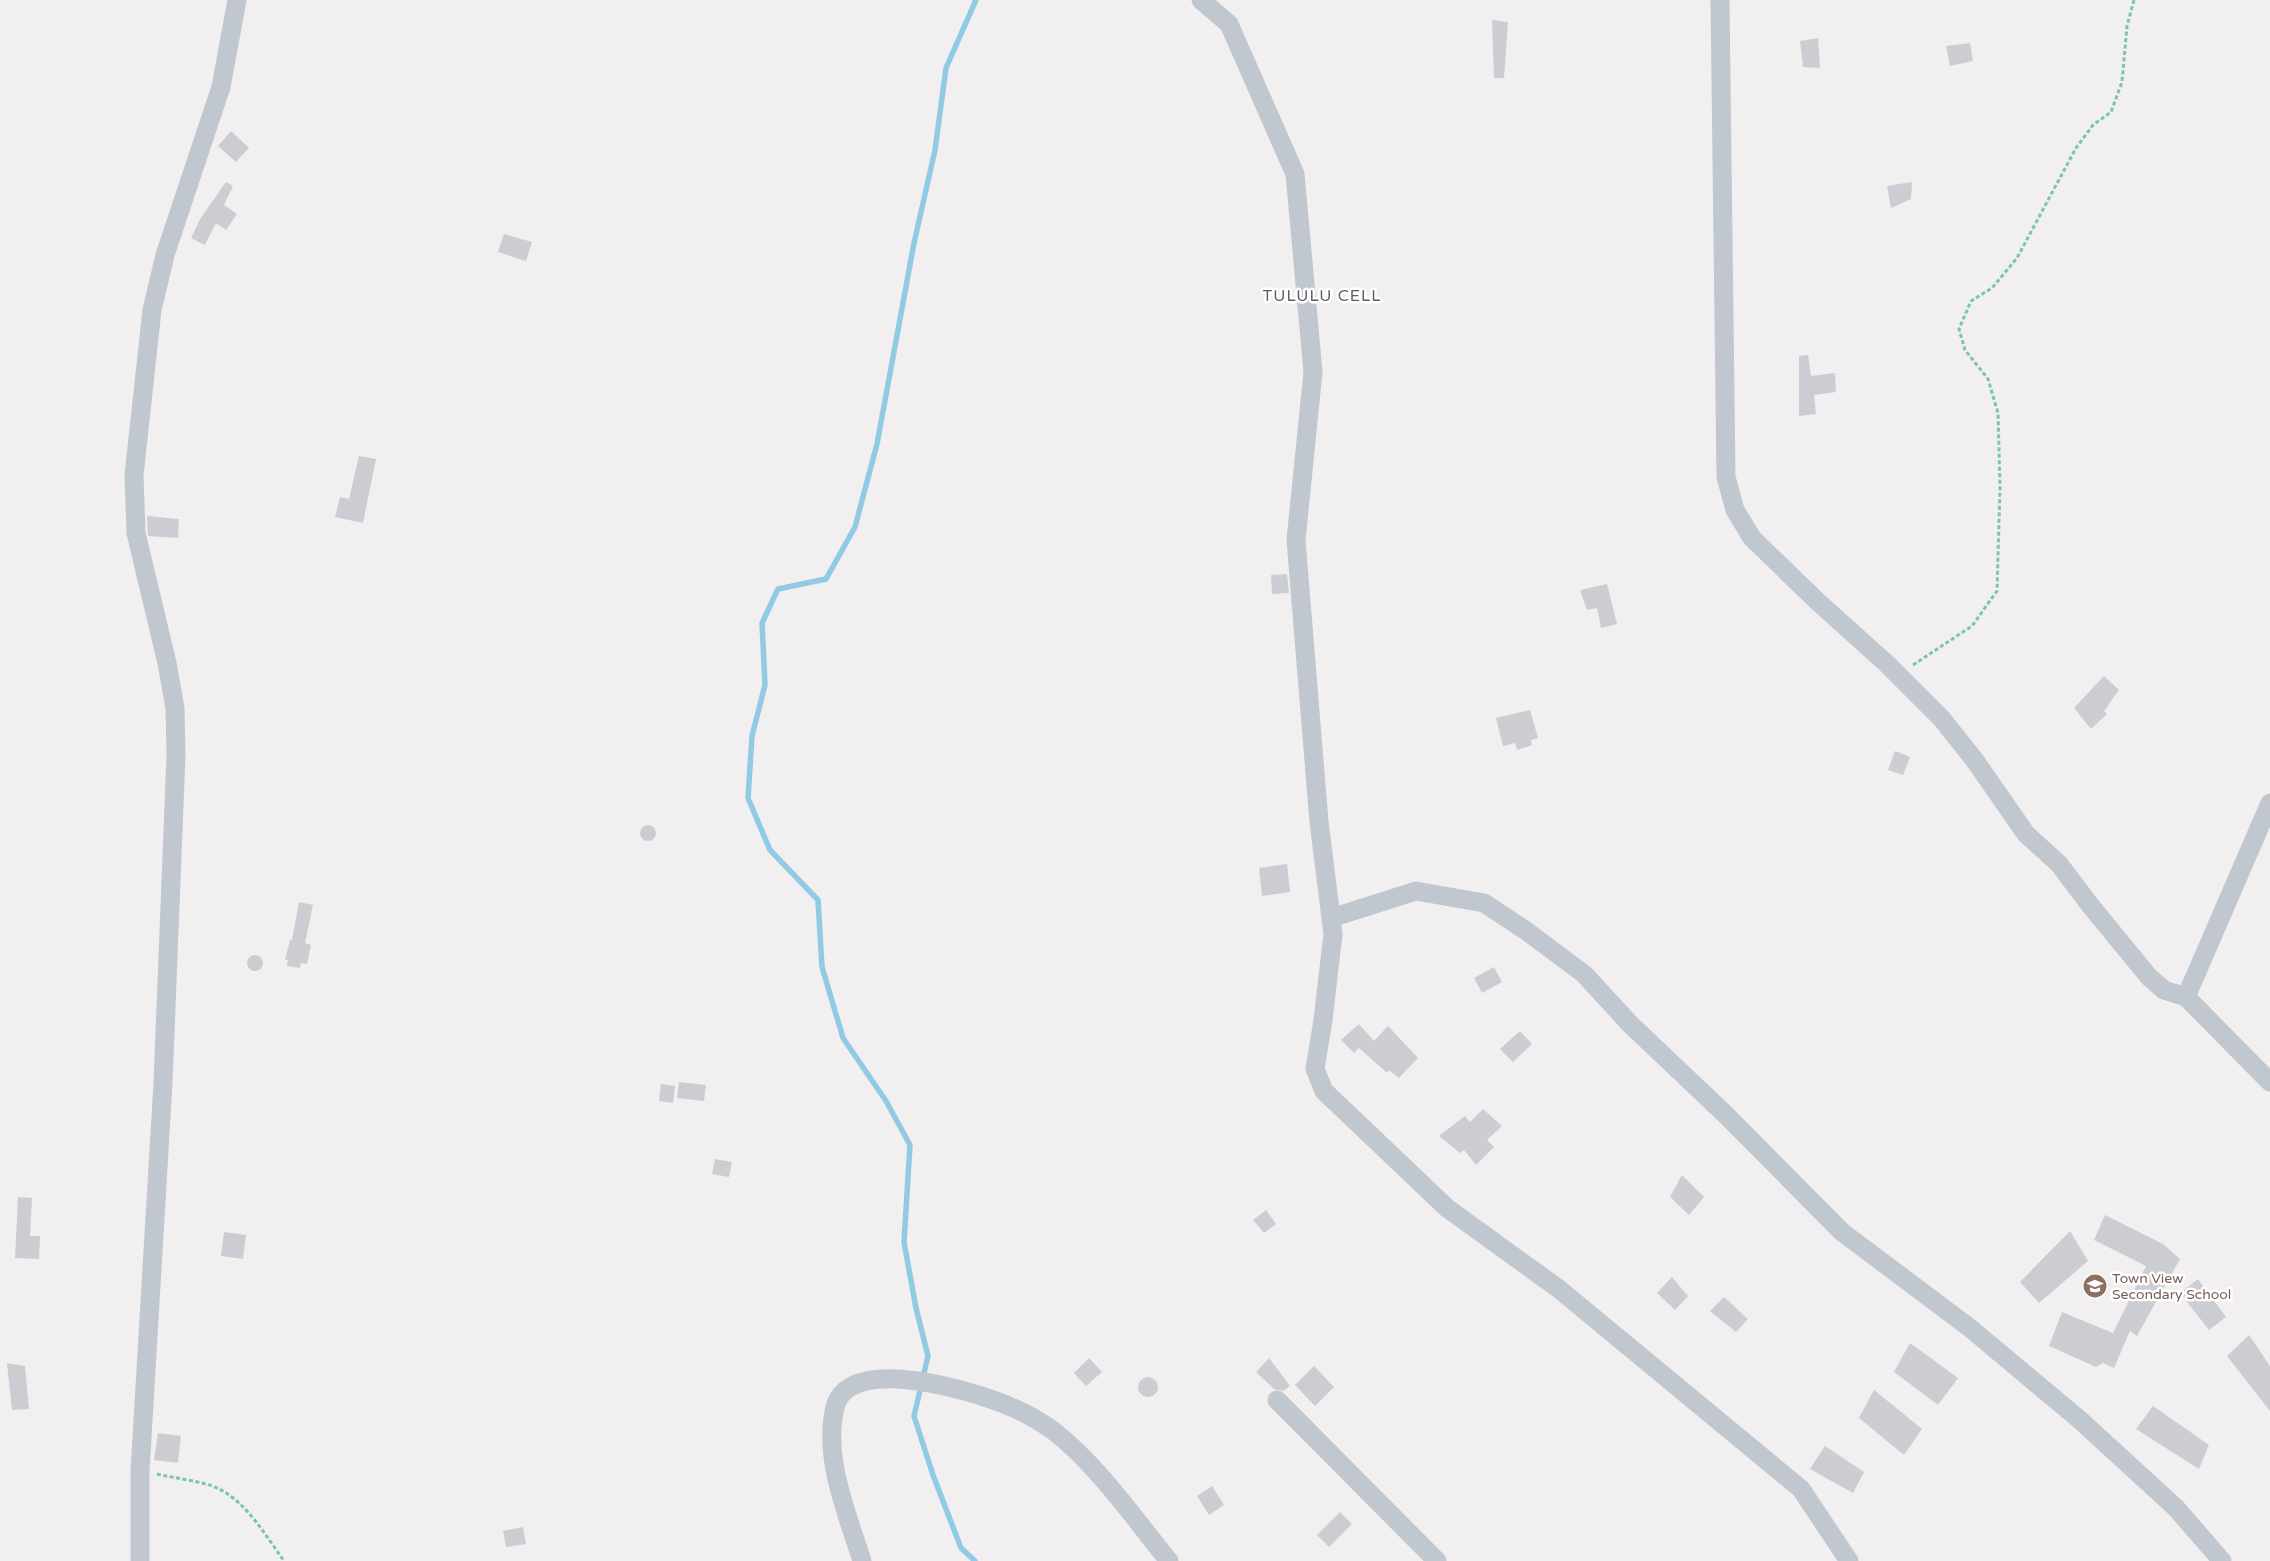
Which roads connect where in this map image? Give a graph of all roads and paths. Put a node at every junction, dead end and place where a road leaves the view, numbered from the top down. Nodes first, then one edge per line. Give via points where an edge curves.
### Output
1 (237, 0) edge
2 (1201, 0) edge
3 (1720, 0) edge
4 (2134, 0) edge
5 (1900, 677) junction
6 (2270, 803) edge
7 (1331, 918) junction
8 (2186, 997) junction
9 (2270, 1082) edge
10 (1276, 1400) dead end
11 (140, 1471) junction
12 (140, 1561) edge
13 (284, 1561) edge
14 (862, 1561) edge
15 (1169, 1561) edge
16 (1437, 1561) edge
17 (1849, 1561) edge
18 (2222, 1561) edge

1 - 11 street via 221,87 165,255 152,310 134,475 136,533 167,663 175,708 176,755 163,1083
2 - 7 street via 1229,24 1294,174 1313,372 1296,540 1319,822
3 - 5 street via 1726,477 1735,510 1752,538
4 - 5 path via 2127,26 2122,82 2111,112 2093,125 2076,148 2017,258 1992,288 1971,301 1958,329 1965,350 1988,379 1998,413 1997,591 1972,626 1918,660
5 - 8 street via 1942,720 2026,834 2059,864 2149,977 2164,990
6 - 8 street
7 - 17 street via 1333,934 1315,1069 1324,1091 1447,1208 1559,1289 1801,1489
7 - 18 street via 1416,891 1484,903 1525,930 1584,974 1630,1024 1728,1116 1842,1232 1970,1328 2080,1420 2176,1508
8 - 9 street
10 - 16 street
11 - 12 street
11 - 13 path via 217,1488 239,1504
14 - 15 street via 840,1494 833,1453 835,1406 844,1390 861,1381 908,1379 965,1390 1012,1407 1051,1429 1094,1469

